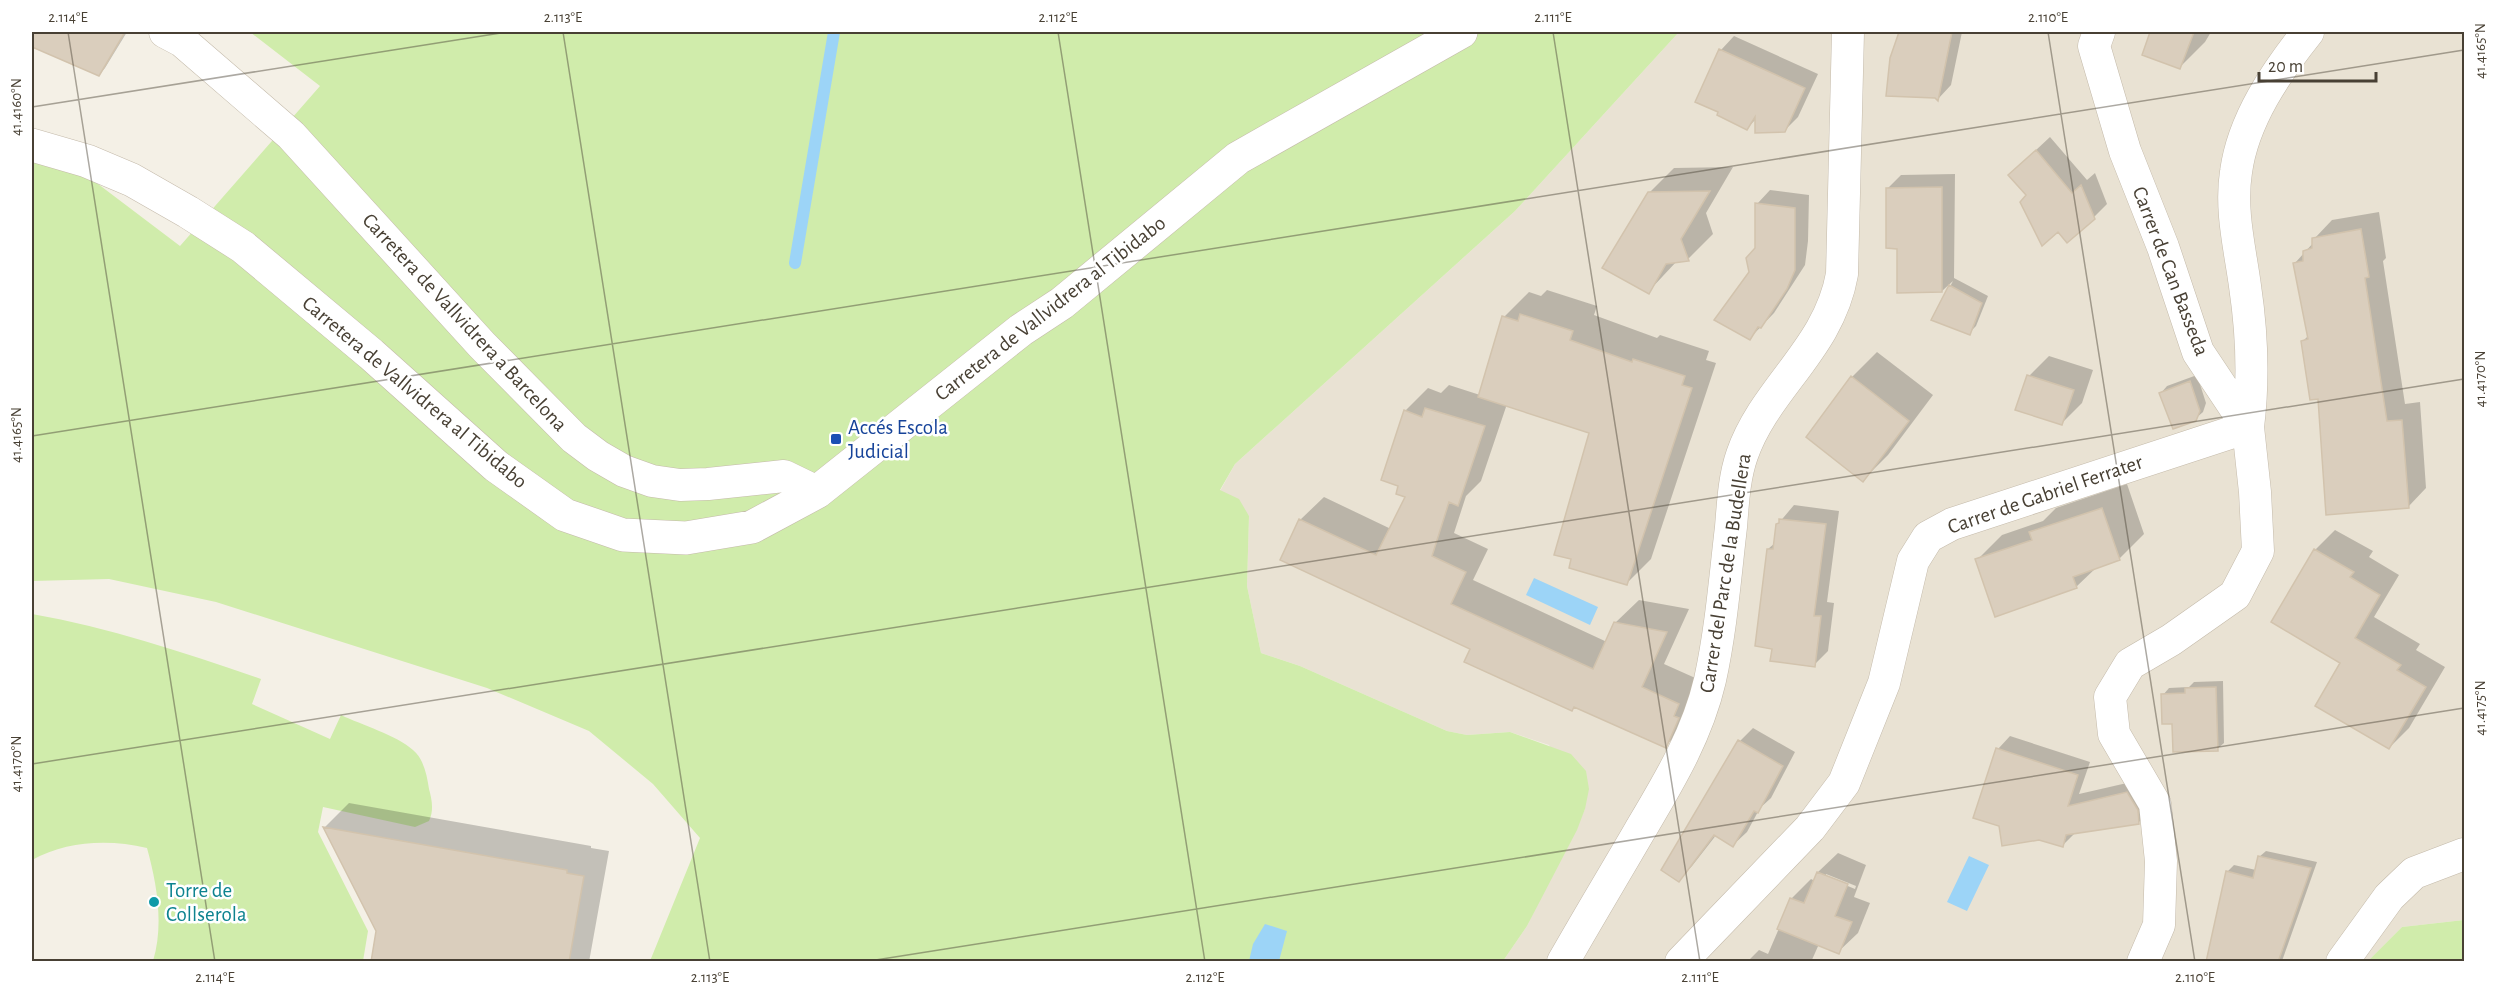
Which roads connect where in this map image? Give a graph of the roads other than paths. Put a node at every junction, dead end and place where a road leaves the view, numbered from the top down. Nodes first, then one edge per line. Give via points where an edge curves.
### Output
1 (165, 32) edge
2 (1461, 32) edge
3 (1848, 32) edge
4 (2099, 32) edge
5 (2308, 32) edge
6 (32, 145) edge
7 (2248, 427) junction
8 (817, 492) junction
9 (2464, 854) edge
10 (1563, 962) edge
11 (1681, 962) edge
12 (2143, 962) edge
13 (2342, 962) edge

1 - 8 street, Carretera de Vallvidrera a Barcelona via 182,41 291,135 482,345 574,438 598,456 652,481 708,484 784,476
2 - 8 street, Carretera de Vallvidrera al Tibidabo via 1238,158 1062,303 1021,330
3 - 10 street, Carrer del Parc de la Budellera via 1842,274 1836,301 1804,358 1759,420 1742,456 1718,637 1700,719 1680,762
4 - 7 street, Carrer de Can Basseda via 2094,46 2125,151 2198,352
5 - 7 street via 2290,54 2248,124 2235,173 2236,235 2253,356
6 - 8 street, Carretera de Vallvidrera al Tibidabo via 87,161 132,180 243,247 496,466 565,515 622,535 686,538 752,527
7 - 11 street, Carrer de Gabriel Ferrater via 1952,524 1928,537 1913,561 1884,683 1844,783 1810,828
7 - 12 street, Carrer de Can Basseda via 2258,551 2235,595 2130,664 2110,697 2114,734 2155,804 2161,861 2159,925
9 - 13 street via 2414,873 2389,897

